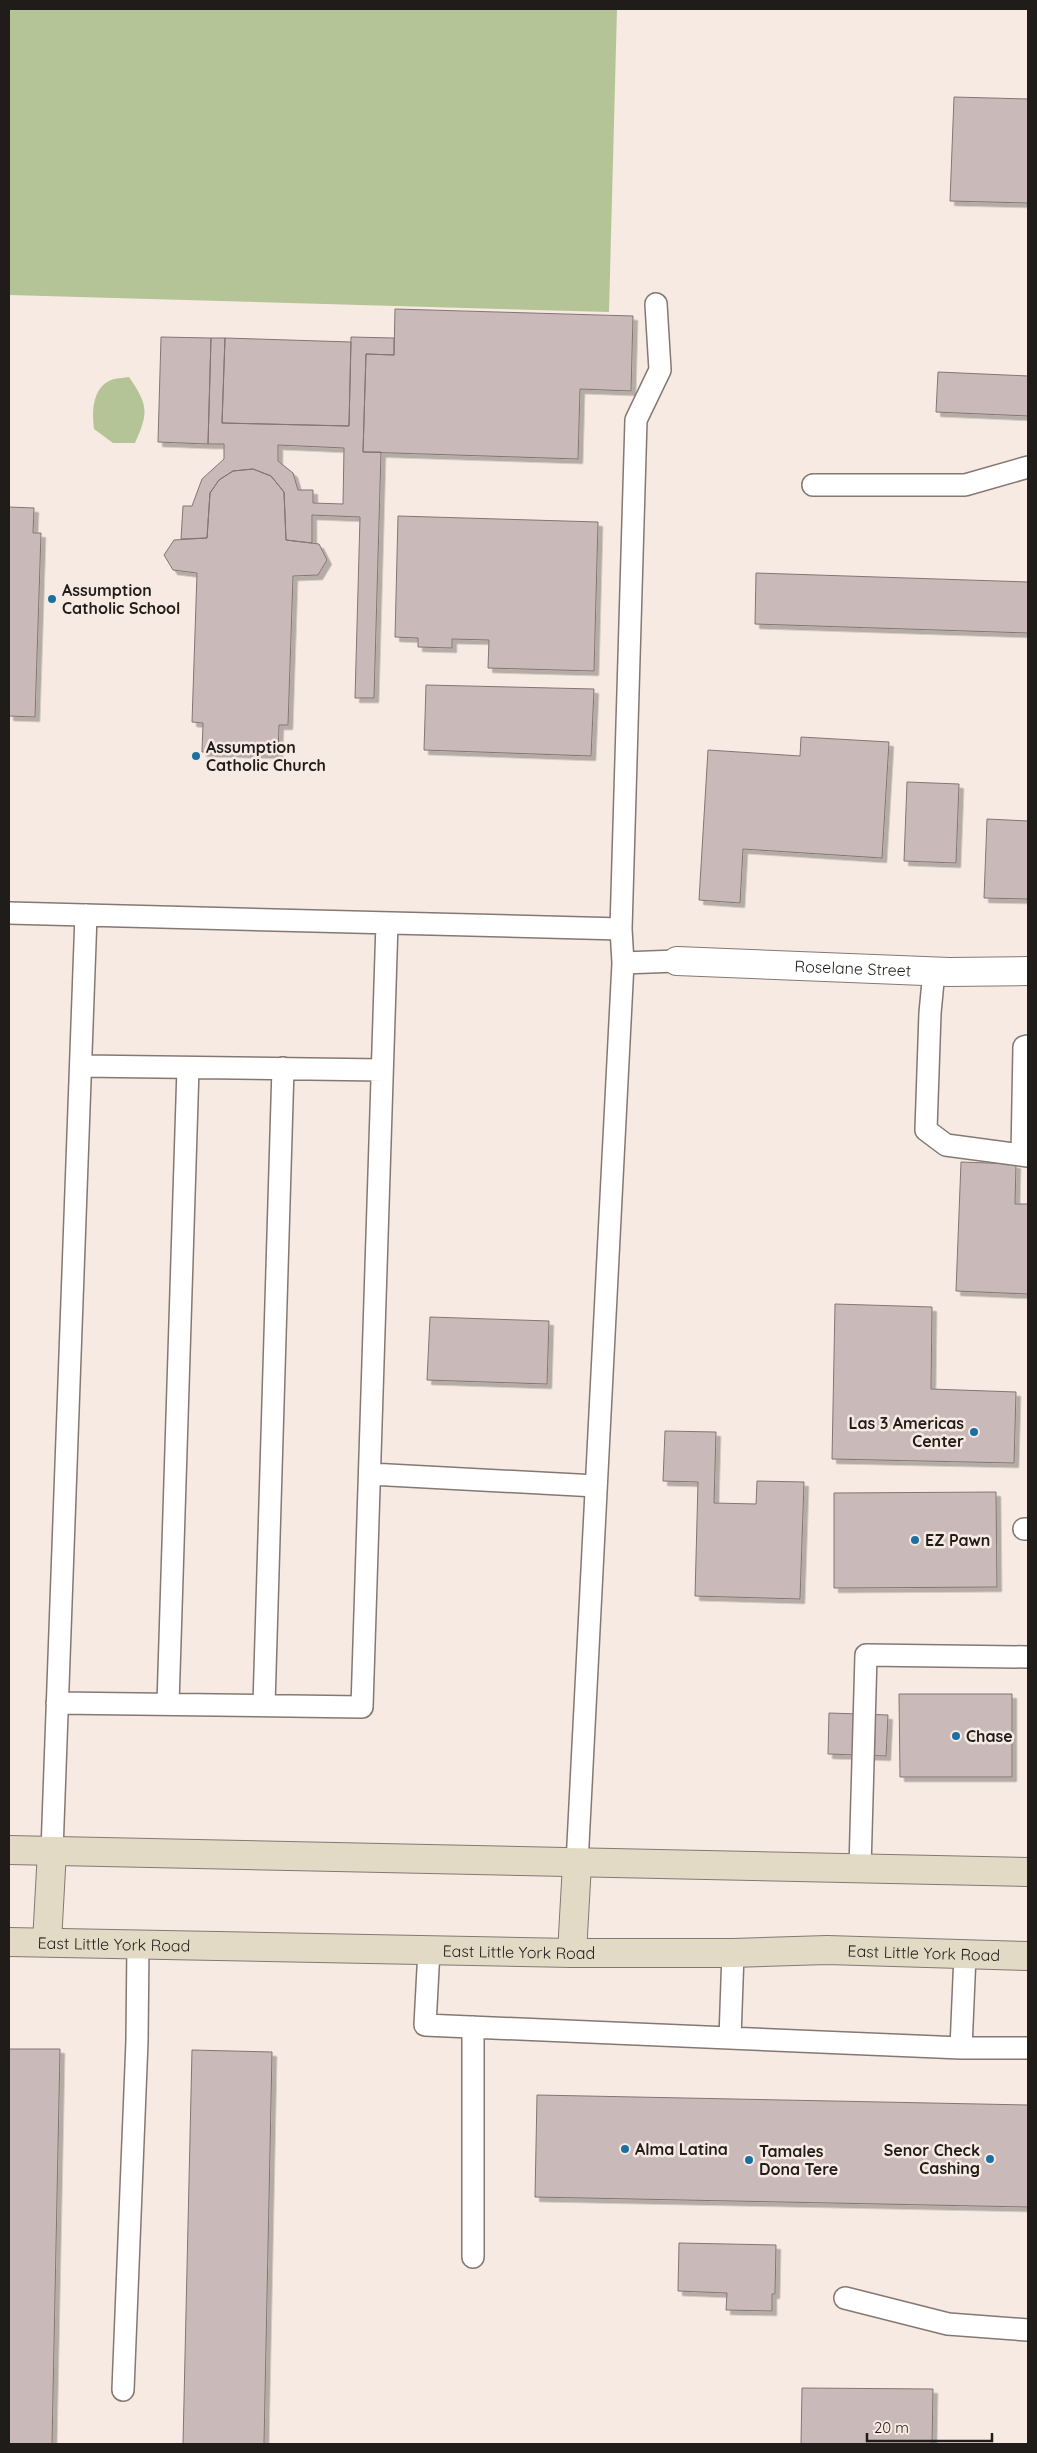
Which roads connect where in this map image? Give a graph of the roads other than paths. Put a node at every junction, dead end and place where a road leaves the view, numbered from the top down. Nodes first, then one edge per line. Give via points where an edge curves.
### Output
1 (656, 304) dead end
2 (1028, 468) edge
3 (813, 485) dead end
4 (9, 913) edge
5 (86, 915) junction
6 (387, 923) junction
7 (621, 929) junction
8 (678, 961) joint
9 (623, 963) junction
10 (934, 971) junction
11 (1028, 971) edge
12 (1028, 1046) edge
13 (80, 1066) junction
14 (188, 1068) junction
15 (283, 1068) junction
16 (382, 1070) junction
17 (1025, 1155) edge
18 (370, 1474) junction
19 (596, 1486) junction
20 (1028, 1657) edge
21 (57, 1703) junction
22 (168, 1704) junction
23 (264, 1705) junction
24 (9, 1850) edge
25 (52, 1851) junction
26 (577, 1864) junction
27 (860, 1868) junction
28 (1028, 1872) edge
29 (9, 1942) edge
30 (47, 1942) junction
31 (138, 1944) junction
32 (429, 1950) junction
33 (572, 1953) junction
34 (733, 1953) junction
35 (965, 1954) junction
36 (1028, 1956) edge
37 (473, 2027) junction
38 (730, 2038) junction
39 (961, 2048) junction
40 (1028, 2048) edge
41 (473, 2257) dead end
42 (845, 2298) dead end
43 (1028, 2330) edge
44 (124, 2390) dead end

1 - 7 lane via 660,370 636,420
2 - 3 lane via 964,485
4 - 5 lane
5 - 6 lane
5 - 13 lane
6 - 7 lane
6 - 16 lane
7 - 9 lane
8 - 9 lane
8 - 10 street, Roselane Street
9 - 19 lane
10 - 11 street, Roselane Street
10 - 17 lane via 926,1130 946,1145
12 - 17 lane via 1024,1047
13 - 14 lane
13 - 21 lane
14 - 15 lane
14 - 22 lane
15 - 16 lane
15 - 23 lane
16 - 18 lane
18 - 19 lane
18 - 23 lane via 362,1707
19 - 26 lane
20 - 27 lane via 866,1655
21 - 22 lane
21 - 25 lane
22 - 23 lane
24 - 25 main road
25 - 26 main road
25 - 30 main road
26 - 27 main road
26 - 33 main road
27 - 28 main road
29 - 30 main road, East Little York Road
30 - 31 main road, East Little York Road
31 - 32 main road, East Little York Road
31 - 44 lane
32 - 33 main road, East Little York Road
32 - 37 lane via 425,2025
33 - 34 main road, East Little York Road
34 - 35 main road, East Little York Road via 827,1950
34 - 38 lane
35 - 36 main road, East Little York Road
35 - 39 lane
37 - 38 lane
37 - 41 lane
38 - 39 lane
39 - 40 lane
42 - 43 lane via 948,2324

